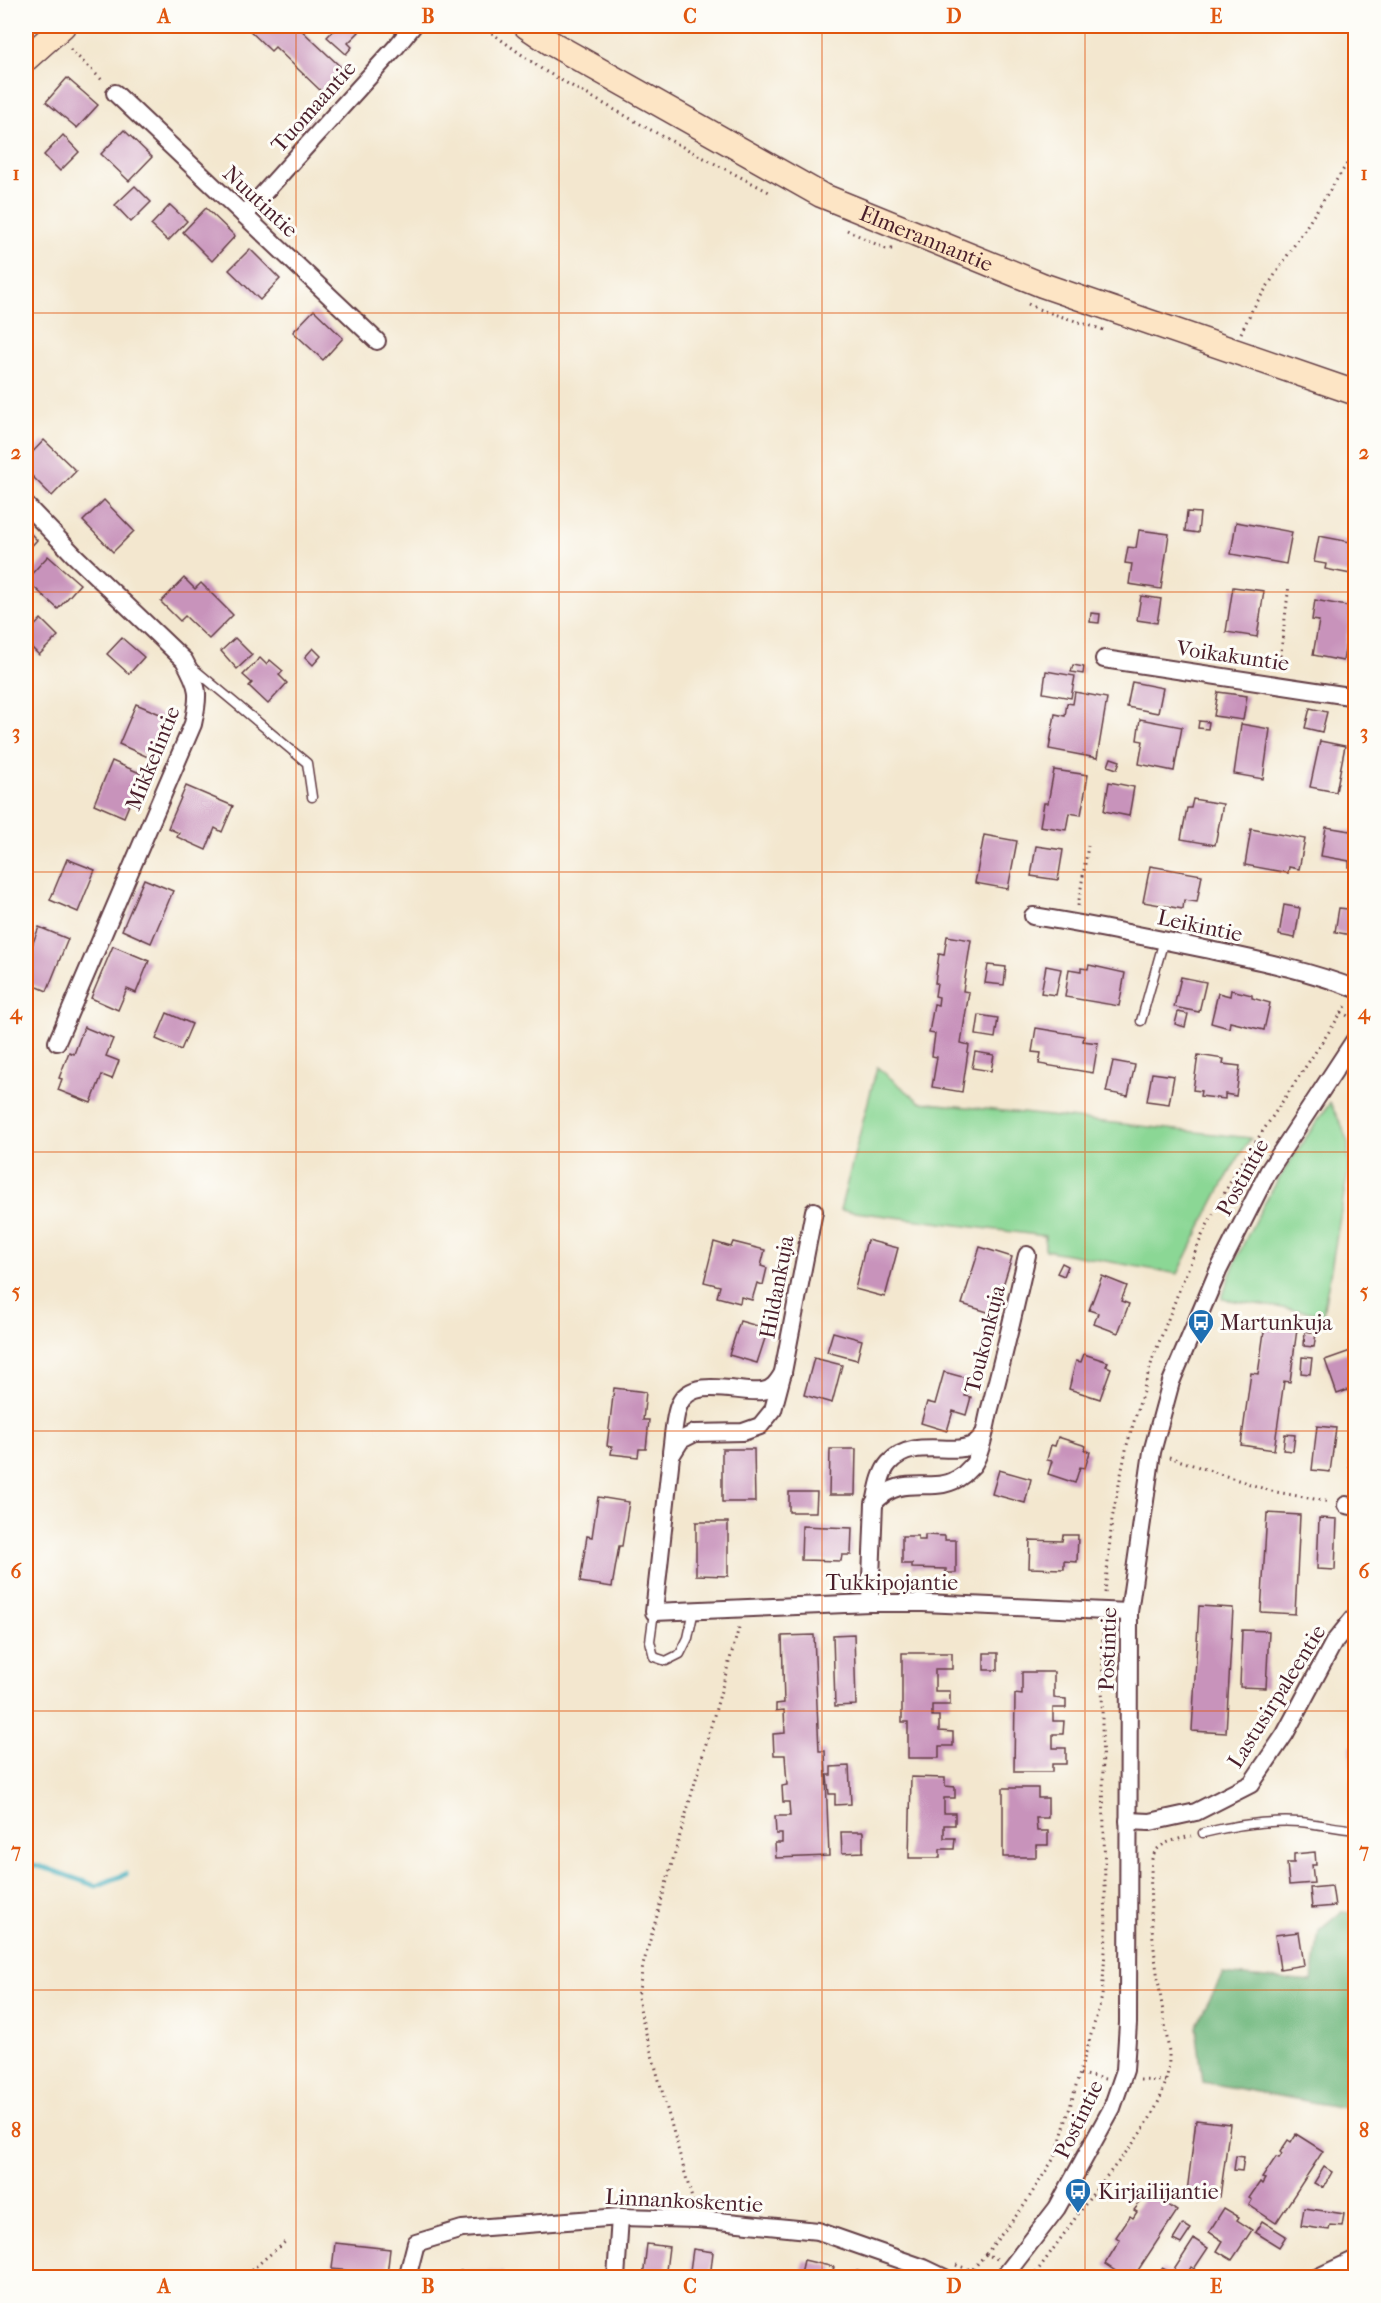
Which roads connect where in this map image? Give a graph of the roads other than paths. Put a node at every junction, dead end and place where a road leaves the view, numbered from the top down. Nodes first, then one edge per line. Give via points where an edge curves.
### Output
1 (413, 26) edge
2 (526, 26) edge
3 (59, 30) edge
4 (26, 58) edge
5 (115, 93) road end
6 (244, 215) junction
7 (377, 341) dead end
8 (1356, 393) edge
9 (26, 505) edge
10 (1104, 659) dead end
11 (184, 660) junction
12 (1356, 697) edge
13 (312, 797) dead end
14 (1033, 916) dead end
15 (1164, 940) junction
16 (1356, 989) edge
17 (1141, 1021) dead end
18 (1356, 1038) edge
19 (57, 1042) dead end
20 (814, 1211) dead end
21 (1027, 1255) dead end
22 (783, 1372) junction
23 (984, 1434) junction
24 (671, 1456) junction
25 (874, 1503) junction
26 (870, 1603) junction
27 (694, 1610) junction
28 (654, 1612) junction
29 (1129, 1612) junction
30 (1356, 1615) edge
31 (1128, 1821) junction
32 (1356, 1830) edge
33 (1203, 1833) dead end
34 (620, 2217) junction
35 (1356, 2259) edge
36 (407, 2277) edge
37 (616, 2277) edge
38 (945, 2277) edge
39 (1003, 2277) edge
40 (1316, 2277) edge

1 - 6 street, Tuomaantie
2 - 8 street, Elmerannantie via 821,195 1042,285
3 - 4 street
5 - 6 street, Nuutintie
6 - 7 street, Nuutintie
9 - 11 street, Mikkelintie
10 - 12 street, Voikakuntie
11 - 13 lane via 307,763
11 - 19 street, Mikkelintie via 195,680 198,699 193,724
14 - 15 street, Leikintie
15 - 16 street, Leikintie via 1271,963
15 - 17 lane
18 - 29 street, Postintie via 1268,1172 1218,1271 1171,1382 1152,1452
20 - 22 street, Hildankuja
21 - 23 street, Toukonkuja
22 - 24 street, Hildankuja via 773,1410 760,1426 743,1432 695,1433 681,1440
22 - 24 street, Hildankuja via 775,1385 764,1391 729,1388 688,1393 679,1405
23 - 25 street, Toukonkuja via 973,1465 949,1484 898,1486 885,1491
23 - 25 street via 973,1445 924,1447 899,1455 888,1464
24 - 28 street, Hildankuja
25 - 26 street
26 - 27 street, Tukkipojantie
26 - 29 street, Tukkipojantie
27 - 28 street, Tukkipojantie
27 - 28 lane via 680,1654 666,1661 654,1657 650,1641
29 - 31 street, Postintie
30 - 31 street, Lastusirpaleentie via 1335,1642 1285,1734 1251,1784 1196,1812 1150,1822
31 - 39 street, Postintie via 1125,2070 1112,2108 1057,2208
32 - 33 lane via 1270,1821
34 - 36 street, Linnankoskentie via 462,2229 416,2243
34 - 37 street
34 - 38 street, Linnankoskentie via 698,2219 818,2231
35 - 40 street

